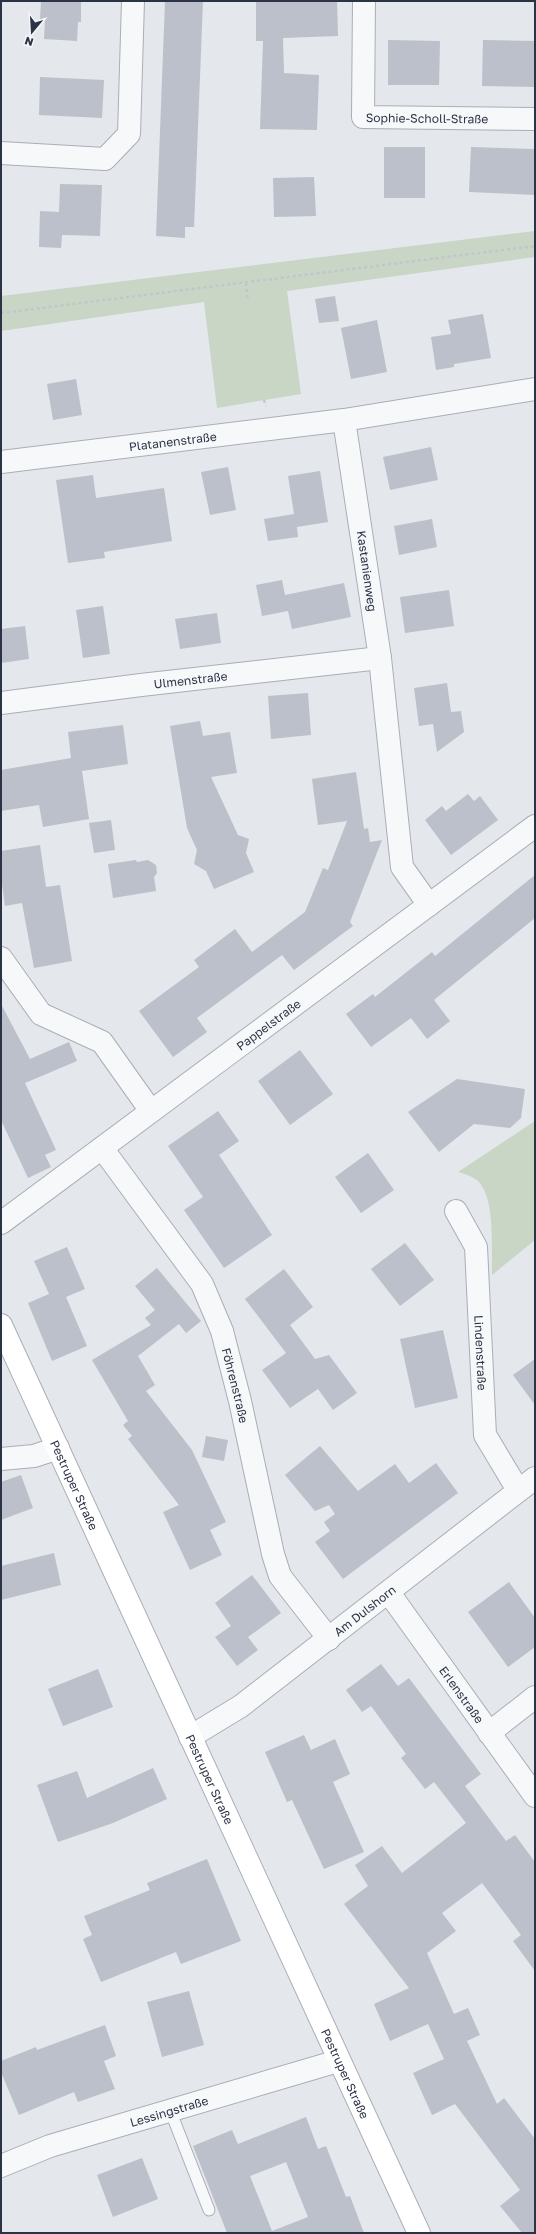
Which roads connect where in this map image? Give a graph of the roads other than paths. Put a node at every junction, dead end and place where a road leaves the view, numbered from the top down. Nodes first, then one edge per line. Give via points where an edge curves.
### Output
1 (133, 1) edge
2 (364, 1) edge
3 (535, 119) edge
4 (1, 153) edge
5 (535, 389) edge
6 (344, 420) junction
7 (1, 462) edge
8 (380, 658) junction
9 (1, 703) edge
10 (535, 826) edge
11 (429, 905) junction
12 (1, 958) edge
13 (152, 1111) junction
14 (102, 1148) junction
15 (456, 1211) dead end
16 (1, 1223) edge
17 (1, 1324) edge
18 (58, 1448) junction
19 (1, 1458) edge
20 (526, 1484) edge
21 (389, 1593) junction
22 (329, 1639) junction
23 (535, 1697) edge
24 (489, 1733) junction
25 (190, 1737) junction
26 (535, 1796) edge
27 (338, 2061) junction
28 (170, 2110) junction
29 (1, 2166) edge
30 (209, 2210) dead end
31 (419, 2233) edge

1 - 4 street via 129,134 105,159
2 - 3 street, Sophie-Scholl-Straße via 363,117
5 - 6 street
6 - 7 street, Platanenstraße
6 - 8 street, Kastanienweg
8 - 9 street, Ulmenstraße
8 - 11 street, Kastanienweg via 402,867
10 - 11 street, Pappelstraße
11 - 13 street, Pappelstraße
12 - 13 street via 41,1014 102,1042
13 - 14 street, Pappelstraße
14 - 16 street, Pappelstraße
14 - 22 street, Föhrenstraße via 202,1284 222,1332 240,1401 271,1547 280,1576
15 - 20 street, Lindenstraße via 476,1247 485,1435
17 - 18 street, Pestruper Straße
18 - 19 street via 34,1456
18 - 25 street, Pestruper Straße
20 - 21 street, Am Dulshorn
21 - 22 street, Am Dulshorn
21 - 24 street, Erlenstraße
22 - 25 street, Am Dulshorn via 241,1706
23 - 24 street
24 - 26 street, Erlenstraße
25 - 27 street, Pestruper Straße
27 - 28 street, Lessingstraße
27 - 31 street, Pestruper Straße
28 - 29 street, Lessingstraße via 50,2146
28 - 30 lane

